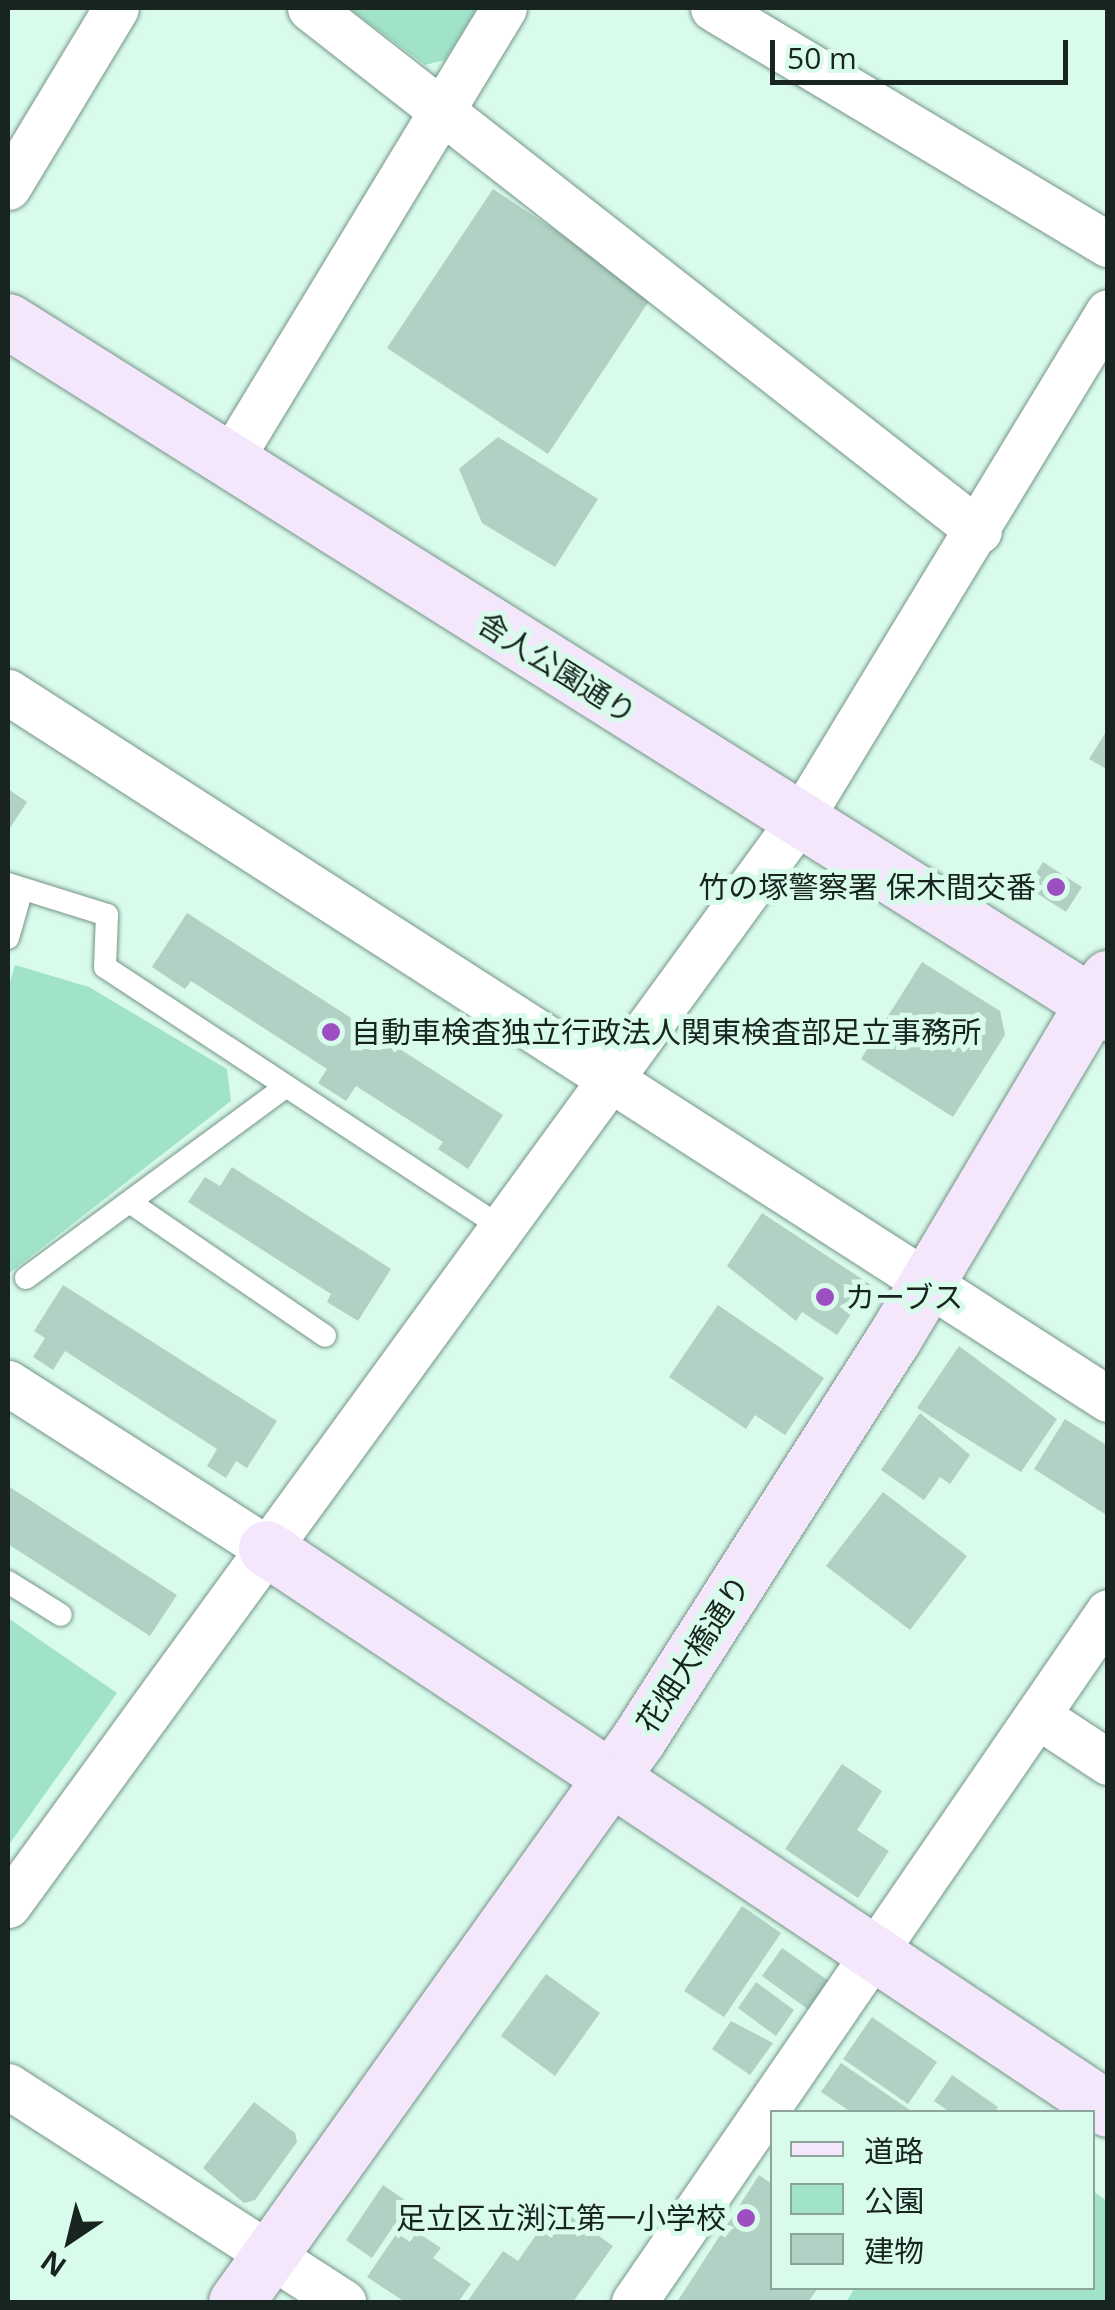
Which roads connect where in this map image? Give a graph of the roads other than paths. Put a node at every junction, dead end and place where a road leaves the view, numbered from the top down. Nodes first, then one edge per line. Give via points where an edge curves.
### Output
1 (116, 8) edge
2 (310, 8) edge
3 (504, 8) edge
4 (713, 8) edge
5 (442, 111) junction
6 (8, 187) edge
7 (1108, 244) edge
8 (1108, 312) edge
9 (8, 321) edge
10 (228, 463) junction
11 (979, 531) junction
12 (8, 692) edge
13 (800, 819) junction
14 (15, 887) edge
15 (8, 938) edge
16 (1102, 998) edge
17 (608, 1082) junction
18 (286, 1086) junction
19 (131, 1203) junction
20 (502, 1228) junction
21 (26, 1278) dead end
22 (928, 1284) junction
23 (325, 1336) dead end
24 (8, 1384) edge
25 (1108, 1400) edge
26 (266, 1548) junction
27 (8, 1582) edge
28 (1108, 1612) edge
29 (61, 1615) dead end
30 (1038, 1716) junction
31 (1108, 1762) edge
32 (610, 1780) junction
33 (8, 1905) edge
34 (872, 1954) junction
35 (8, 2086) edge
36 (1108, 2108) edge
37 (270, 2256) junction
38 (236, 2302) edge
39 (343, 2302) edge
40 (634, 2302) edge

1 - 6 street
2 - 5 street
3 - 5 street
4 - 7 street
5 - 10 street
5 - 11 street
8 - 11 street
9 - 10 street, 舎人公園通り
10 - 13 street, 舎人公園通り
11 - 13 street
12 - 17 street
13 - 16 street, 舎人公園通り
13 - 17 street
14 - 15 lane
14 - 18 lane via 107,915 105,967
16 - 22 street, 花畑大橋通り
17 - 20 street
17 - 22 street
18 - 19 lane
18 - 20 lane
19 - 21 lane
19 - 23 lane
20 - 26 street
22 - 25 street
22 - 32 street, 花畑大橋通り
24 - 26 street
26 - 32 street
26 - 33 street
27 - 29 lane
28 - 30 street
30 - 31 street
30 - 34 street
32 - 34 street
32 - 37 street, 花畑大橋通り
34 - 36 street
34 - 40 street
35 - 37 street
37 - 38 street, 花畑大橋通り
37 - 39 street

